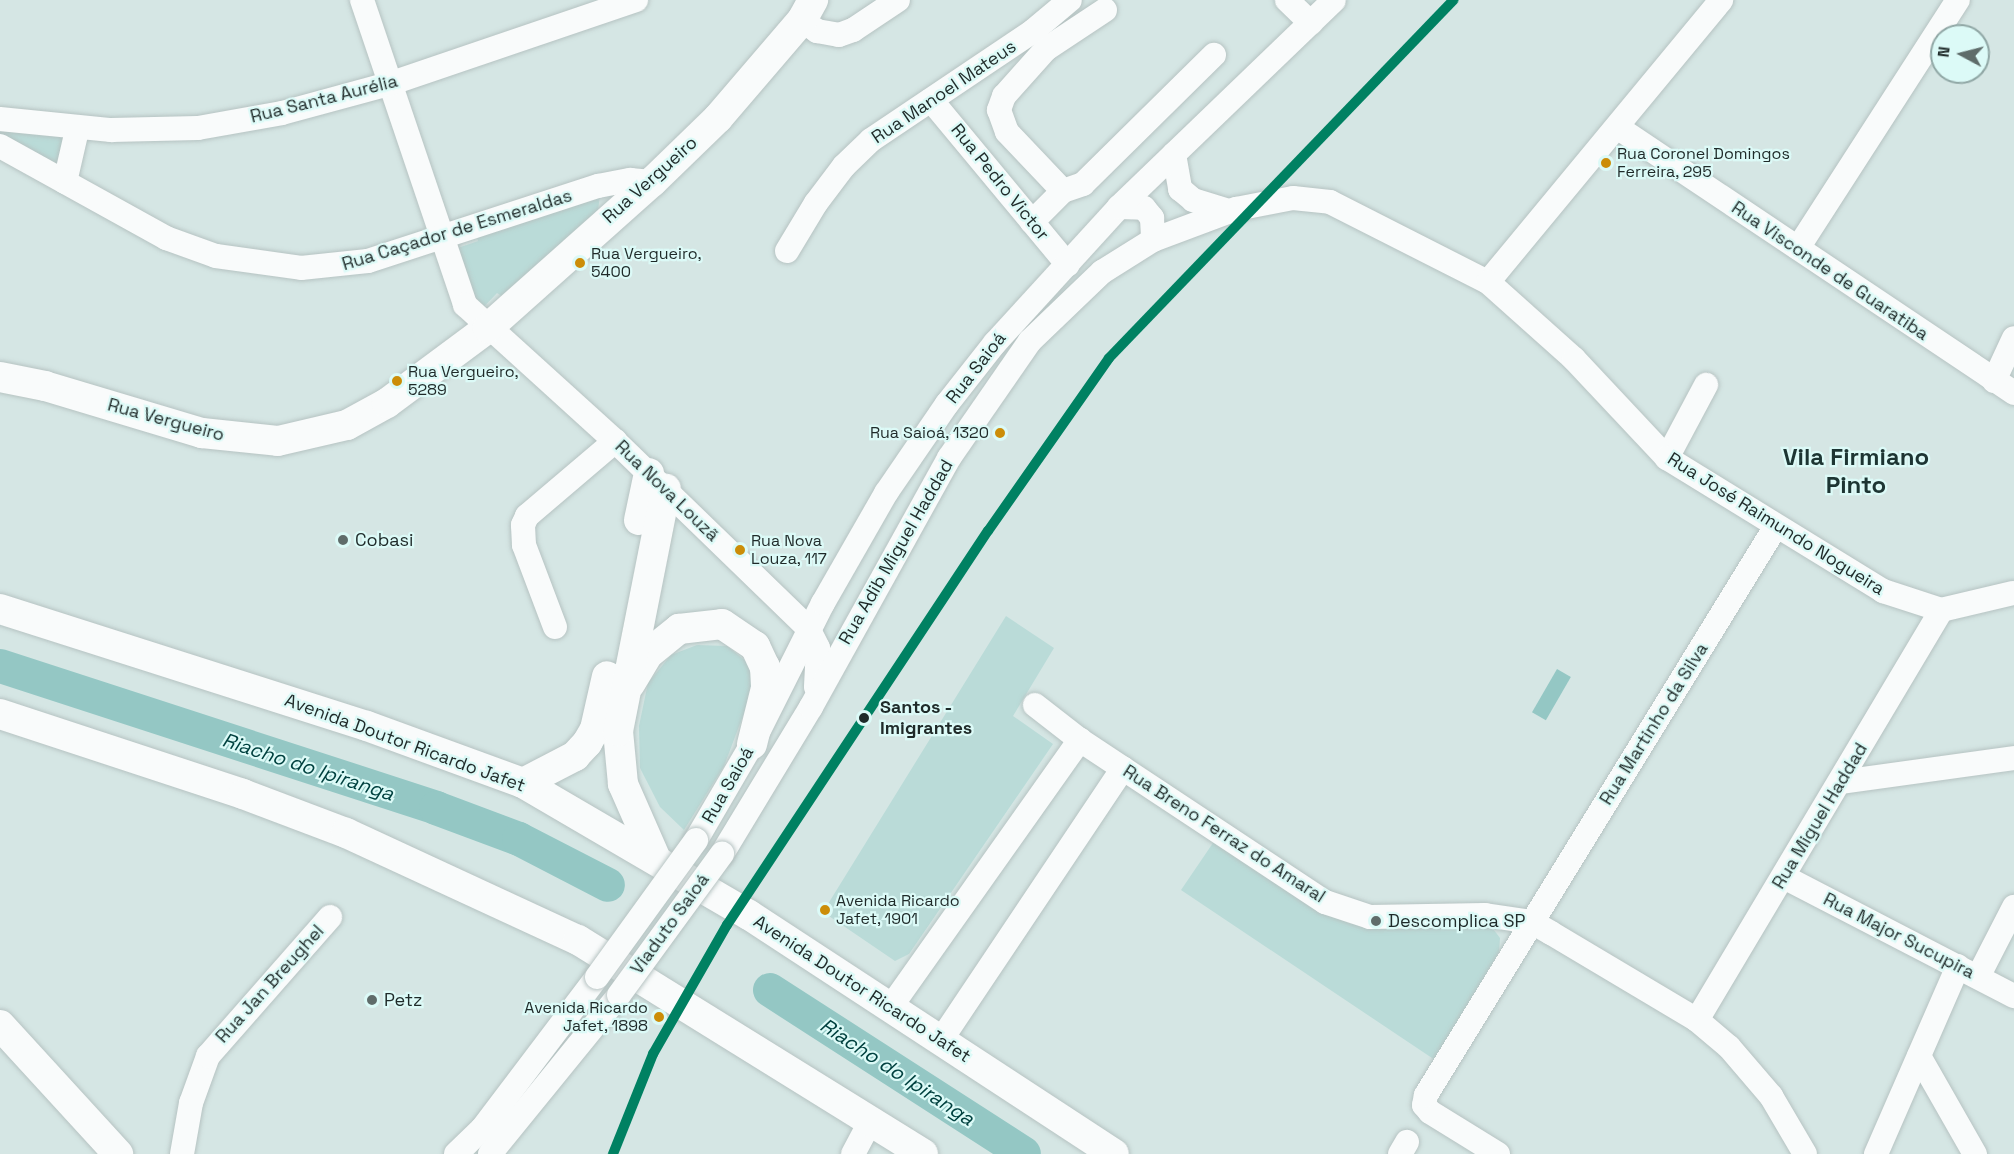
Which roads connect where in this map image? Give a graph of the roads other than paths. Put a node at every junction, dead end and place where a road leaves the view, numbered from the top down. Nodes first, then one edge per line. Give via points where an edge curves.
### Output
1 (362, 0) edge
2 (636, 0) edge
3 (898, 0) edge
4 (1070, 0) edge
5 (1287, 0) edge
6 (1334, 0) edge
7 (1721, 0) edge
8 (1958, 0) edge
9 (808, 10) edge
10 (1105, 10) dead end
11 (1311, 23) junction
12 (1214, 55) dead end
13 (389, 84) junction
14 (931, 100) junction
15 (0, 119) edge
16 (1617, 127) junction
17 (77, 130) junction
18 (0, 146) edge
19 (1174, 154) junction
20 (652, 182) junction
21 (65, 183) junction
22 (1062, 192) junction
23 (1119, 207) junction
24 (1230, 211) junction
25 (1032, 222) junction
26 (441, 238) junction
27 (1153, 240) junction
28 (1797, 248) junction
29 (787, 251) dead end
30 (1068, 265) junction
31 (1488, 282) junction
32 (488, 328) junction
33 (2014, 338) edge
34 (0, 377) edge
35 (1706, 385) dead end
36 (2004, 387) edge
37 (615, 441) junction
38 (1667, 458) junction
39 (657, 481) junction
40 (1776, 526) junction
41 (2013, 593) edge
42 (0, 609) edge
43 (1941, 610) junction
44 (555, 627) dead end
45 (808, 628) junction
46 (623, 697) junction
47 (1035, 705) dead end
48 (811, 707) junction
49 (0, 714) edge
50 (1080, 740) junction
51 (752, 744) junction
52 (2014, 758) edge
53 (1123, 768) junction
54 (1841, 782) junction
55 (523, 783) junction
56 (696, 840) joint
57 (722, 854) joint
58 (656, 857) junction
59 (1784, 877) junction
60 (2014, 907) edge
61 (330, 917) dead end
62 (1532, 922) junction
63 (1968, 971) junction
64 (2014, 996) edge
65 (891, 1008) junction
66 (1697, 1020) junction
67 (0, 1025) edge
68 (941, 1040) junction
69 (1919, 1056) junction
70 (871, 1120) junction
71 (118, 1154) edge
72 (182, 1154) edge
73 (456, 1154) edge
74 (490, 1154) edge
75 (853, 1154) edge
76 (923, 1154) edge
77 (1114, 1154) edge
78 (1498, 1154) edge
79 (1805, 1154) edge
80 (1876, 1154) edge
81 (1975, 1154) edge

1 - 13 street, Rua Nova Louzã
2 - 13 street, Rua Santa Aurélia
3 - 9 street via 839,35 817,31
4 - 14 street, Rua Manoel Mateus via 1034,31
5 - 11 street
6 - 11 street, Rua Saioá
7 - 16 street
8 - 28 street
9 - 20 main road, Rua Vergueiro via 718,118
10 - 22 street via 1046,49 1004,96 999,110 1007,132
11 - 19 street, Rua Saioá
12 - 22 street via 1083,184
13 - 17 street, Rua Santa Aurélia via 282,113 198,128
13 - 26 street, Rua Nova Louzã
14 - 25 street, Rua Pedro Victor
14 - 29 street, Rua Manoel Mateus via 872,140 844,166
15 - 17 street, Rua Santa Aurélia
16 - 28 street, Rua Visconde de Guaratiba
16 - 31 street
17 - 21 street
18 - 21 street, Rua Caçador de Esmeraldas
19 - 23 street, Rua Saioá
19 - 24 street via 1180,189 1193,200
20 - 26 street, Rua Caçador de Esmeraldas via 630,180 598,186
20 - 32 main road, Rua Vergueiro
21 - 26 street, Rua Caçador de Esmeraldas via 166,238 254,264 332,268
22 - 25 street
23 - 27 street via 1144,208 1152,218
23 - 30 street, Rua Saioá
24 - 27 street, Rua Adib Miguel Haddad
24 - 31 street, Rua José Raimundo Nogueira via 1293,198 1330,202
25 - 30 street, Rua Pedro Victor
26 - 32 street, Rua Nova Louzã via 465,305
27 - 48 street, Rua Adib Miguel Haddad via 1102,272 1030,341 949,458
28 - 36 street, Rua Visconde de Guaratiba
30 - 45 street, Rua Saioá via 995,343 948,404 886,493
31 - 38 street, Rua José Raimundo Nogueira via 1575,359
32 - 34 main road, Rua Vergueiro via 387,403 347,425 278,441 202,434 45,386
32 - 37 street, Rua Nova Louzã
33 - 36 street
35 - 38 street
37 - 39 street, Rua Nova Louzã
37 - 44 street via 527,516 523,525 524,545
38 - 40 street, Rua José Raimundo Nogueira
39 - 45 street, Rua Nova Louzã
39 - 46 main road
39 - 55 main road via 595,729 575,756
40 - 43 street, Rua José Raimundo Nogueira via 1883,591
40 - 62 street, Rua Martinho da Silva
41 - 43 street
42 - 55 main road, Avenida Doutor Ricardo Jafet via 367,726
43 - 54 street, Rua Miguel Haddad
45 - 48 street, Rua Nova Louzã via 819,656
45 - 51 street, Rua Saioá
46 - 51 main road via 648,654 679,629 722,624 755,646 765,667 766,688
46 - 58 main road via 618,731 621,775
47 - 50 street, Rua Breno Ferraz do Amaral
48 - 57 street, Rua Adib Miguel Haddad
49 - 70 main road via 243,794 346,833 578,940
50 - 53 street, Rua Breno Ferraz do Amaral
50 - 65 street
51 - 56 street, Rua Saioá
52 - 54 street
53 - 62 street, Rua Breno Ferraz do Amaral via 1324,903 1370,916 1463,914
53 - 68 street
54 - 59 street, Rua Miguel Haddad
55 - 58 main road, Avenida Doutor Ricardo Jafet
56 - 73 street, Viaduto Saioá, bridge via 482,1129
57 - 74 street, Viaduto Saioá, bridge via 619,995
58 - 65 main road, Avenida Doutor Ricardo Jafet
59 - 63 street, Rua Major Sucupira
59 - 66 street, Rua Miguel Haddad
60 - 63 street
61 - 72 street, Rua Jan Breughel via 213,1048 199,1074
62 - 66 street, Rua Breno Ferraz do Amaral
62 - 78 street, Rua Martinho da Silva via 1426,1095 1424,1105
63 - 64 street, Rua Major Sucupira
63 - 69 street
65 - 68 main road, Avenida Doutor Ricardo Jafet
66 - 79 street, Rua Breno Ferraz do Amaral via 1751,1070
67 - 71 main road
68 - 77 main road, Avenida Doutor Ricardo Jafet
69 - 80 street
69 - 81 street
70 - 75 street
70 - 76 main road

